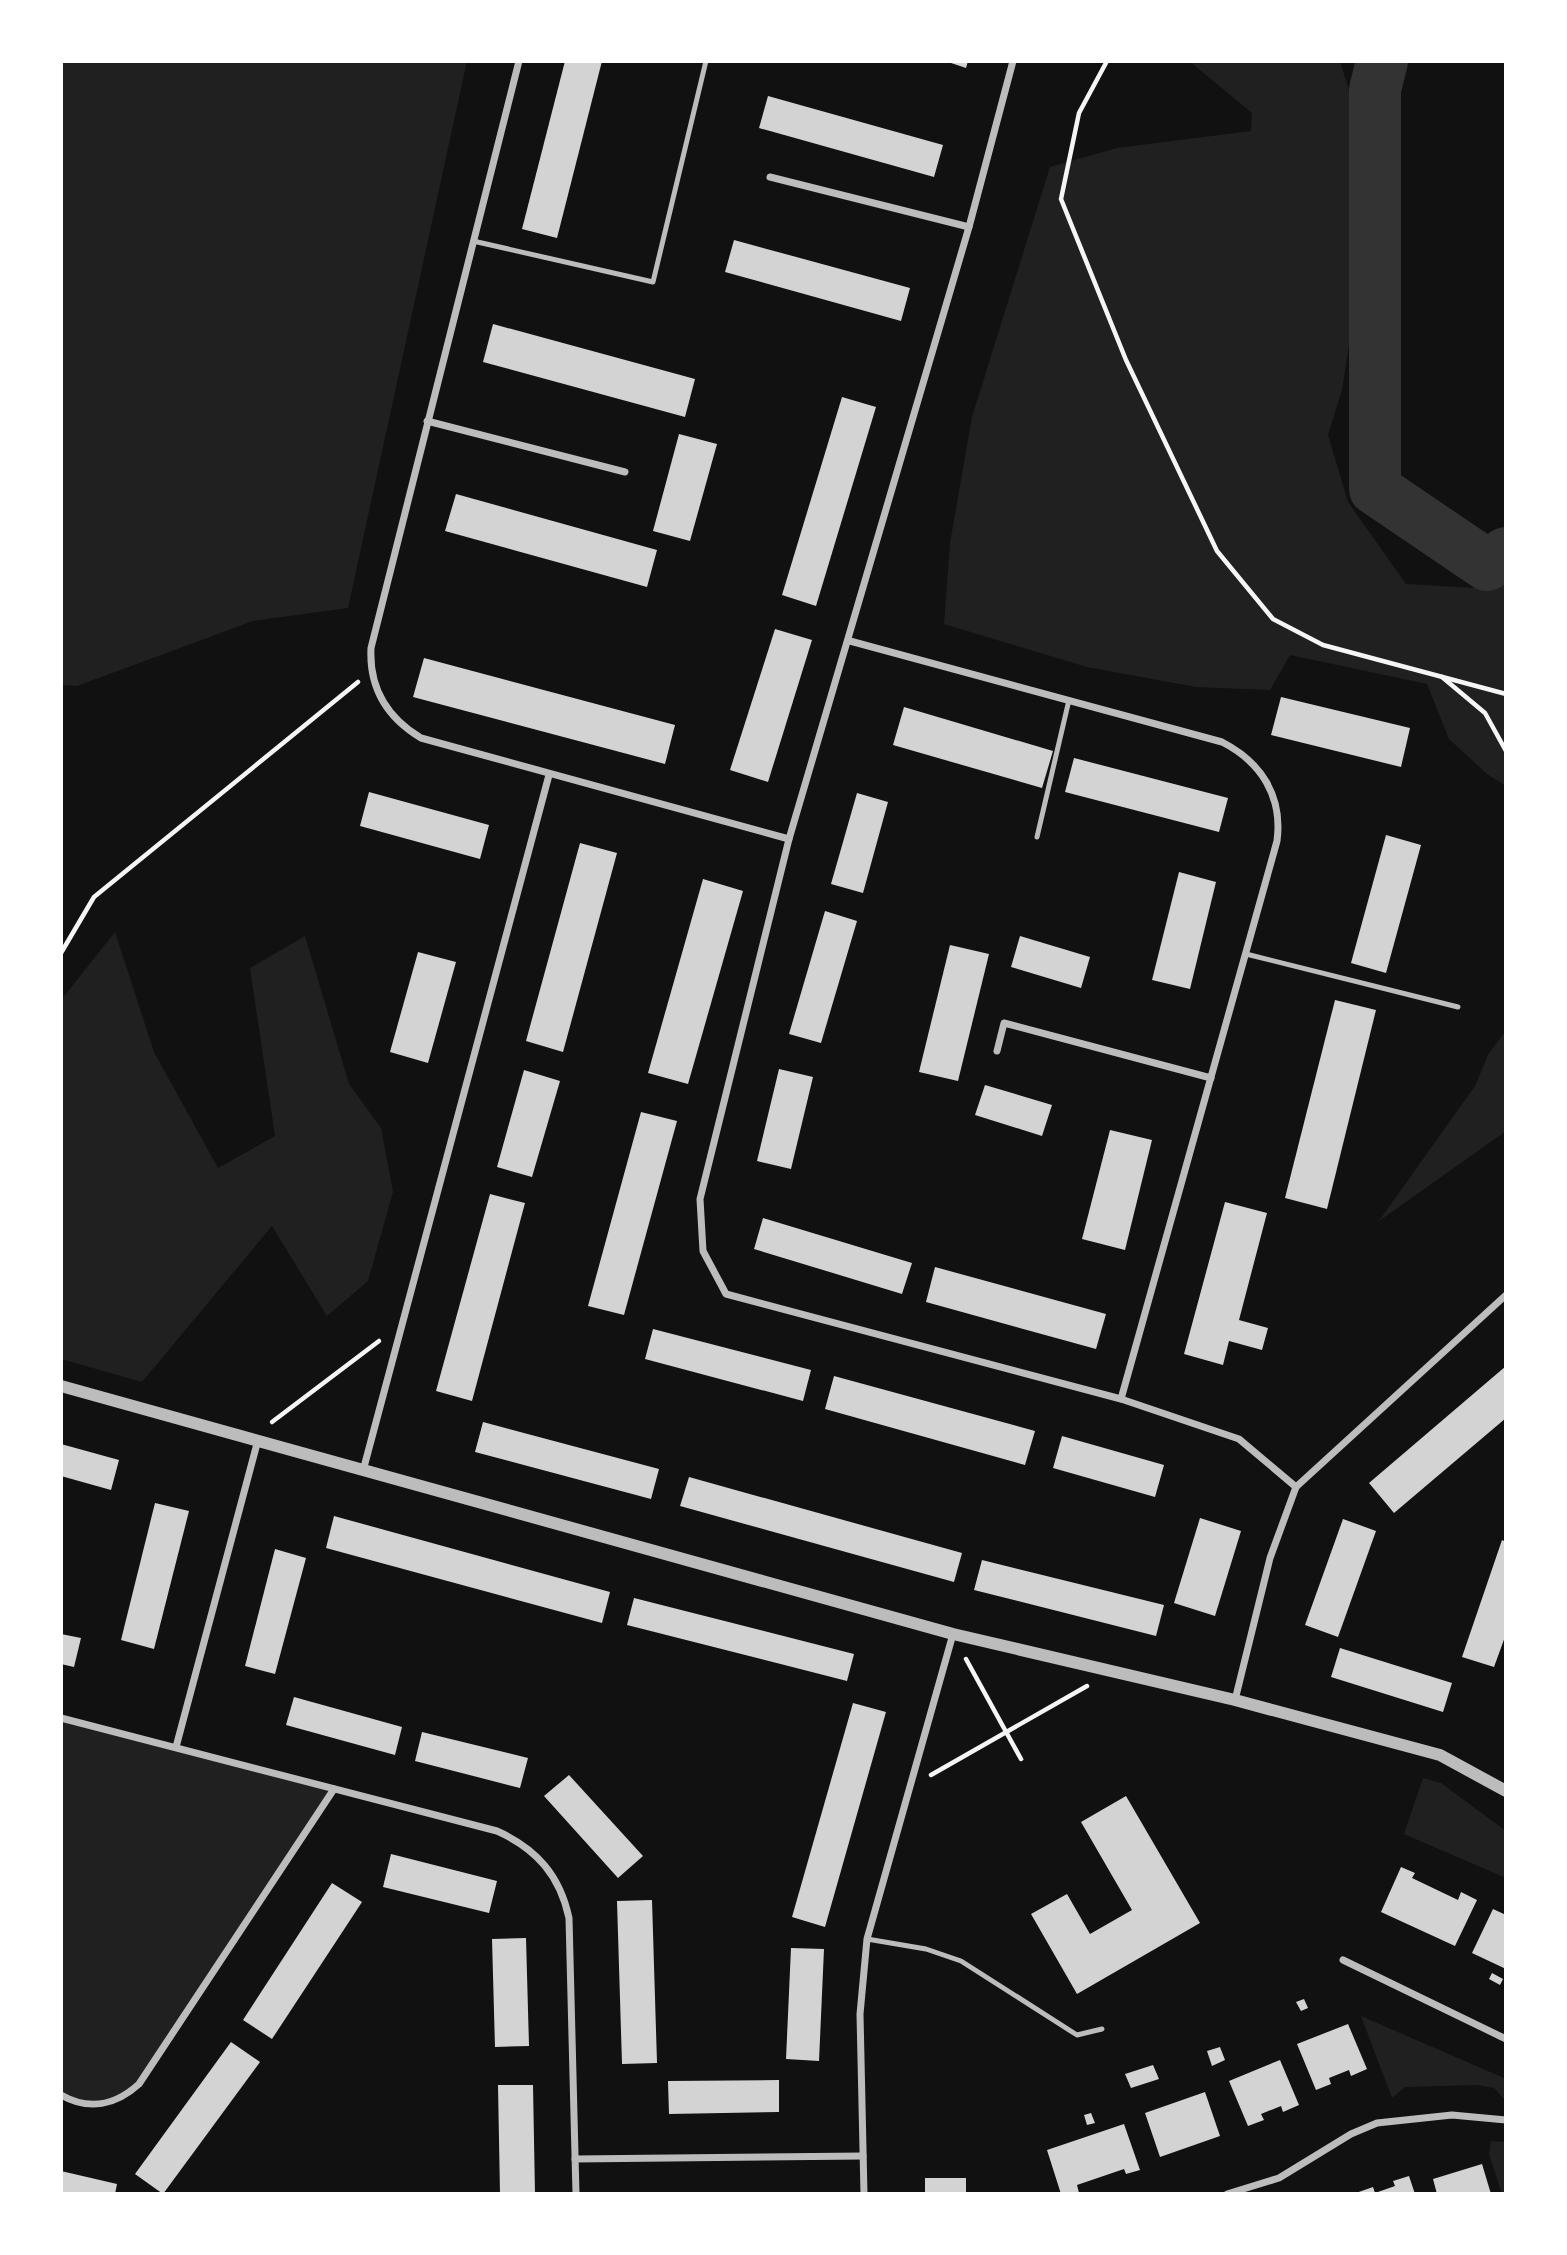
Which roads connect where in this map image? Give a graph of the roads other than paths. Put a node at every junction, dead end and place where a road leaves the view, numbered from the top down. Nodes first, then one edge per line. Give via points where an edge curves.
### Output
1 (519, 61) edge
2 (706, 61) edge
3 (1013, 61) edge
4 (770, 177) dead end
5 (969, 228) junction
6 (473, 241) junction
7 (427, 421) junction
8 (625, 472) dead end
9 (850, 641) junction
10 (1069, 700) junction
11 (550, 775) junction
12 (1037, 837) dead end
13 (789, 839) junction
14 (1246, 954) junction
15 (1458, 1007) dead end
16 (997, 1051) dead end
17 (1211, 1077) junction
18 (1506, 1295) edge
19 (61, 1385) edge
20 (1121, 1399) junction
21 (258, 1439) junction
22 (364, 1467) junction
23 (1296, 1488) junction
24 (953, 1634) junction
25 (1235, 1700) junction
26 (61, 1718) edge
27 (176, 1747) junction
28 (334, 1789) junction
29 (1506, 1791) edge
30 (867, 1939) junction
31 (1343, 1960) dead end
32 (1102, 2029) dead end
33 (1506, 2039) edge
34 (61, 2095) edge
35 (1506, 2120) edge
36 (863, 2156) junction
37 (575, 2159) junction
38 (576, 2194) edge
39 (864, 2194) edge
40 (1227, 2194) edge

1 - 6 street
2 - 6 lane via 653,282
3 - 5 street
4 - 5 street
5 - 9 street
6 - 7 street
7 - 8 street
7 - 11 street via 371,648 371,673 387,710 421,738
9 - 10 street
9 - 13 street
10 - 12 lane
10 - 14 street via 1222,742 1238,750 1264,776 1280,821
11 - 13 street
11 - 22 street
13 - 20 street via 700,1199 703,1251 726,1294
14 - 15 lane
14 - 17 street
16 - 17 street via 1004,1023
17 - 20 street
18 - 23 street
19 - 21 street
20 - 23 street via 1238,1439
21 - 22 street
21 - 27 street
22 - 24 street
23 - 25 street via 1269,1558
24 - 25 street
24 - 30 street
25 - 29 street via 1440,1755
26 - 27 street
27 - 28 street
28 - 34 street via 139,2084 103,2104 78,2103
28 - 37 street via 497,1831 527,1847 551,1871 569,1918
30 - 32 lane via 926,1949 961,1961 1077,2035
30 - 36 street via 860,2014
31 - 33 street
35 - 40 street via 1452,2115 1377,2123 1279,2178
36 - 37 street
36 - 39 street
37 - 38 street

